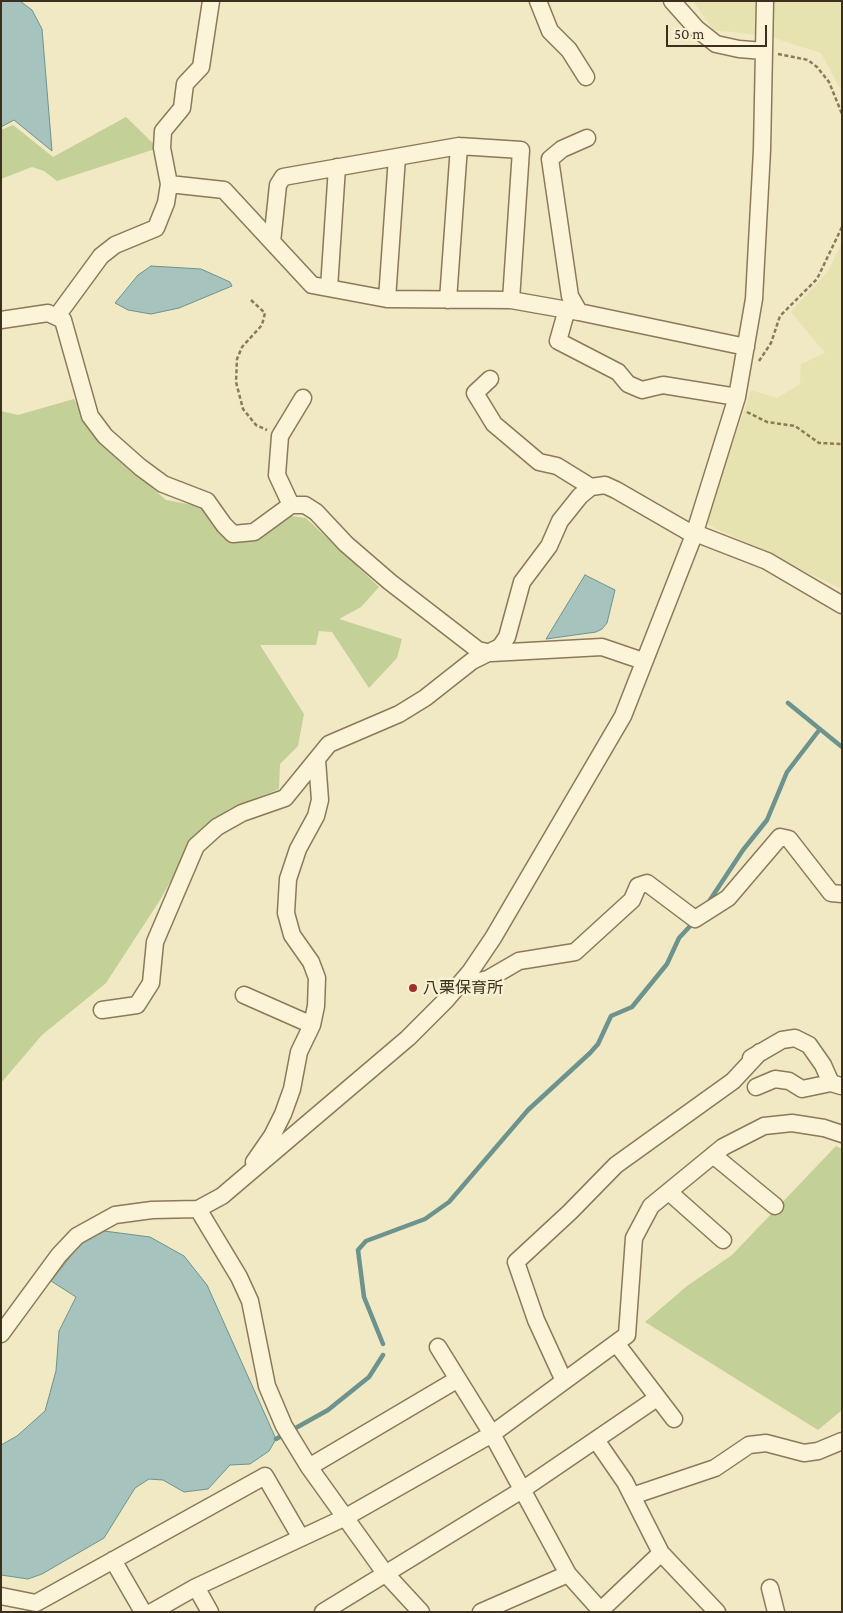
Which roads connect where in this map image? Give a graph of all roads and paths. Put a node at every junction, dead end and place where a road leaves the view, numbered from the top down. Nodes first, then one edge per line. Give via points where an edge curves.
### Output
1 (211, 1) edge
2 (538, 1) edge
3 (672, 1) edge
4 (765, 1) edge
5 (764, 51) junction
6 (586, 77) dead end
7 (842, 114) edge
8 (587, 138) dead end
9 (459, 146) junction
10 (397, 157) junction
11 (337, 167) junction
12 (169, 184) junction
13 (842, 227) edge
14 (272, 242) junction
15 (329, 288) junction
16 (387, 299) junction
17 (251, 300) dead end
18 (448, 300) junction
19 (511, 300) junction
20 (573, 310) junction
21 (58, 316) junction
22 (1, 320) edge
23 (746, 347) junction
24 (740, 376) junction
25 (490, 378) dead end
26 (303, 398) dead end
27 (735, 402) junction
28 (280, 436) junction
29 (842, 444) edge
30 (591, 487) junction
31 (291, 506) junction
32 (695, 534) junction
33 (842, 605) edge
34 (491, 653) junction
35 (644, 661) junction
36 (317, 760) junction
37 (842, 894) edge
38 (464, 978) junction
39 (244, 995) dead end
40 (102, 1010) dead end
41 (312, 1025) junction
42 (760, 1052) junction
43 (836, 1084) edge
44 (756, 1087) dead end
45 (702, 1092) dead end
46 (842, 1134) edge
47 (713, 1155) junction
48 (249, 1174) junction
49 (668, 1192) junction
50 (774, 1206) dead end
51 (198, 1209) junction
52 (724, 1240) dead end
53 (1, 1334) edge
54 (616, 1343) junction
55 (438, 1347) dead end
56 (458, 1379) junction
57 (564, 1381) junction
58 (657, 1398) junction
59 (674, 1420) dead end
60 (492, 1434) junction
61 (596, 1440) junction
62 (842, 1441) edge
63 (309, 1467) junction
64 (522, 1490) junction
65 (632, 1496) junction
66 (346, 1517) junction
67 (301, 1538) junction
68 (661, 1553) junction
69 (113, 1560) junction
70 (385, 1573) junction
71 (568, 1574) junction
72 (196, 1587) junction
73 (770, 1588) dead end
74 (1, 1596) edge
75 (330, 1610) edge
76 (601, 1611) edge
77 (143, 1612) edge
78 (152, 1612) edge
79 (210, 1612) edge
80 (421, 1612) edge
81 (481, 1612) edge
82 (717, 1612) edge
83 (776, 1612) edge

1 - 12 street via 201,67 185,84 182,108 163,131 162,148
2 - 6 street via 550,31 569,50
3 - 5 street via 697,30 716,44 739,50
4 - 5 street
5 - 7 path via 808,60 817,66 829,82
5 - 23 street via 754,299
8 - 20 street via 562,149 550,159
9 - 10 street
9 - 18 street
9 - 19 street via 521,150
10 - 11 street
10 - 16 street
11 - 14 street via 283,177 278,185
11 - 15 street
12 - 14 street via 224,190
12 - 21 street via 166,203 156,228 115,245 101,256
13 - 24 path via 817,279 780,316 771,343 758,363
14 - 15 street via 312,285
15 - 16 street
16 - 18 street
17 - 28 path via 265,313 262,324 242,347 237,359 236,382 243,409 256,426
18 - 19 street
19 - 20 street
20 - 23 street
20 - 27 street via 558,341 618,372 628,384 642,390 663,385
21 - 22 street via 48,312
21 - 31 street via 63,320 90,416 106,436 140,467 163,484 207,501 233,534 254,532
23 - 24 street
24 - 27 street
25 - 30 street via 475,393 494,424 539,462 557,466
26 - 28 street
27 - 29 path via 767,422 795,426 819,443
27 - 32 street
28 - 31 street via 277,474
30 - 32 street via 605,485
30 - 34 street via 560,521 549,546 522,582 507,637
31 - 34 street via 305,505 316,512 346,544 390,582 478,650
32 - 33 street via 767,561
32 - 35 street
34 - 35 street via 602,647
34 - 36 street via 472,661 425,698 398,714 329,744
35 - 38 street via 623,716 493,938
36 - 40 street via 285,798 242,813 217,827 196,846 155,942 151,983 137,1004
36 - 41 street via 320,800 288,879 286,913 292,935 311,962 317,978
37 - 38 street via 831,893 789,839 780,838 728,898 694,919 647,883 638,886 632,900 575,952 519,961 488,979 472,983
38 - 48 street via 408,1038
39 - 41 street
41 - 48 street via 299,1052 283,1114
42 - 43 street via 782,1040 795,1038 809,1045
42 - 45 street
42 - 57 street via 733,1081 616,1165 516,1262 536,1320
43 - 44 street via 802,1089 775,1079
46 - 47 street via 792,1123 764,1126
47 - 49 street
47 - 50 street
48 - 51 street via 222,1196
49 - 52 street
49 - 54 street via 651,1206 634,1238 627,1334
51 - 53 street via 115,1215 77,1236 59,1254
51 - 63 street via 250,1301 267,1386 284,1426
54 - 57 street
54 - 58 street
55 - 56 street
56 - 60 street
56 - 63 street
57 - 60 street
58 - 59 street
58 - 61 street
60 - 64 street
60 - 66 street
61 - 64 street
61 - 65 street
62 - 65 street via 804,1453 766,1443 749,1445 715,1468
63 - 66 street
64 - 70 street
64 - 71 street
65 - 68 street
66 - 67 street
66 - 70 street
67 - 69 street via 265,1476
67 - 72 street
68 - 76 street
68 - 82 street
69 - 74 street via 36,1603
69 - 77 street
70 - 75 street
70 - 80 street
71 - 76 street
71 - 81 street
72 - 78 street
72 - 79 street
73 - 83 street

